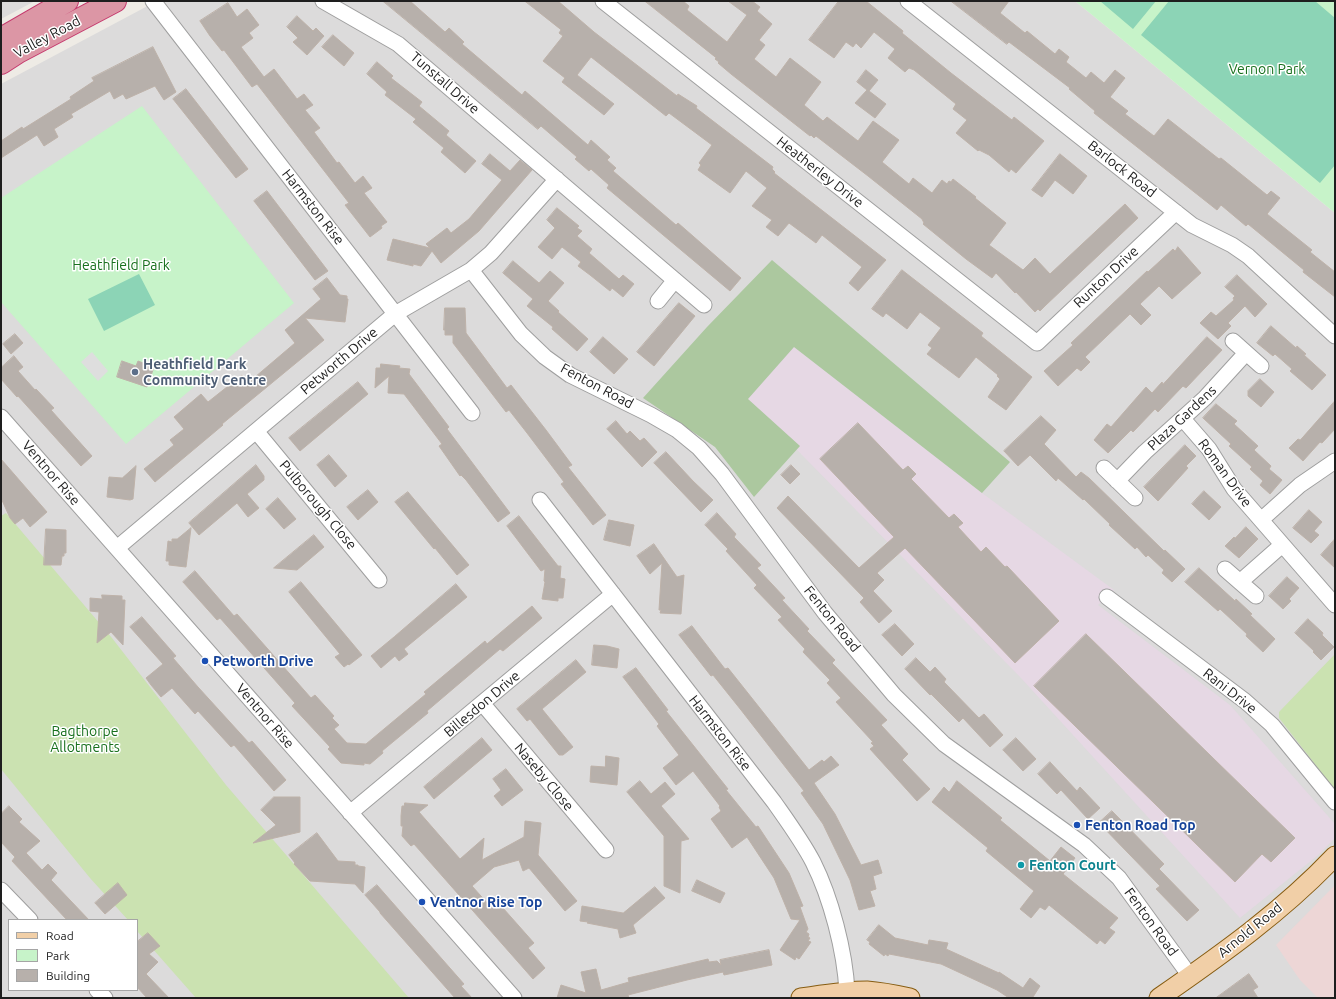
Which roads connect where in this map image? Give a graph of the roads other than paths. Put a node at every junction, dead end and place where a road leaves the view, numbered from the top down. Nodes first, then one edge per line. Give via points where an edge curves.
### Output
1 (67, 1) edge
2 (115, 1) edge
3 (153, 1) edge
4 (323, 1) edge
5 (602, 1) edge
6 (908, 1) edge
7 (1, 39) edge
8 (1, 63) edge
9 (556, 179) junction
10 (1176, 212) junction
11 (471, 270) junction
12 (675, 280) junction
13 (658, 301) dead end
14 (704, 305) dead end
15 (395, 314) junction
16 (1335, 336) edge
17 (1233, 341) dead end
18 (1037, 342) joint
19 (1246, 353) junction
20 (1261, 366) dead end
21 (472, 413) dead end
22 (1, 417) edge
23 (1182, 419) junction
24 (256, 431) junction
25 (1335, 462) edge
26 (1104, 468) dead end
27 (1117, 481) junction
28 (1135, 498) dead end
29 (540, 500) dead end
30 (1261, 520) junction
31 (1282, 545) junction
32 (117, 548) junction
33 (1225, 569) dead end
34 (379, 580) dead end
35 (1240, 582) junction
36 (613, 594) junction
37 (1256, 596) dead end
38 (1107, 597) dead end
39 (1335, 605) edge
40 (482, 703) junction
41 (1335, 802) edge
42 (350, 813) junction
43 (606, 850) dead end
44 (1335, 856) edge
45 (1, 890) edge
46 (29, 919) edge
47 (1190, 976) junction
48 (847, 992) junction
49 (514, 998) edge
50 (801, 998) edge
51 (910, 998) edge
52 (1160, 998) edge

1 - 7 highway, Valley Road
2 - 8 highway, Valley Road
3 - 15 street, Harmston Rise
4 - 9 street, Tunstall Drive via 398,44
5 - 18 street, Heatherley Drive
6 - 10 street, Barlock Road
9 - 11 street via 491,253
9 - 12 street, Tunstall Drive via 624,245
10 - 16 street, Barlock Road via 1192,225 1248,256
10 - 18 street, Runton Drive
11 - 15 street
11 - 47 street, Fenton Road via 521,334 545,357 570,375 677,430 699,448 722,474 826,613 894,695 944,744 1084,845 1119,878
12 - 13 street
12 - 14 street, Tunstall Drive
15 - 21 street, Harmston Rise
15 - 24 street, Petworth Drive
17 - 19 street
19 - 20 street
19 - 23 street, Plaza Gardens via 1206,398
22 - 32 street, Ventnor Rise
23 - 27 street, Plaza Gardens
23 - 30 street, Roman Drive via 1209,449 1234,489
24 - 32 street, Petworth Drive
24 - 34 street, Pulborough Close
25 - 30 street via 1300,485
26 - 27 street
27 - 28 street
29 - 36 street, Harmston Rise
30 - 31 street, Roman Drive
31 - 35 street
31 - 39 street, Roman Drive
32 - 42 street, Ventnor Rise
33 - 35 street
35 - 37 street
36 - 40 street, Billesdon Drive
36 - 48 street, Harmston Rise via 774,802 813,862 826,891 835,922 845,965
38 - 41 street, Rani Drive via 1245,701 1272,725
40 - 42 street, Billesdon Drive
40 - 43 street, Naseby Close
42 - 49 street, Ventnor Rise
44 - 47 main road, Arnold Road via 1299,891 1239,941
45 - 46 street
47 - 52 main road, Arnold Road
48 - 50 main road
48 - 51 main road via 883,992

